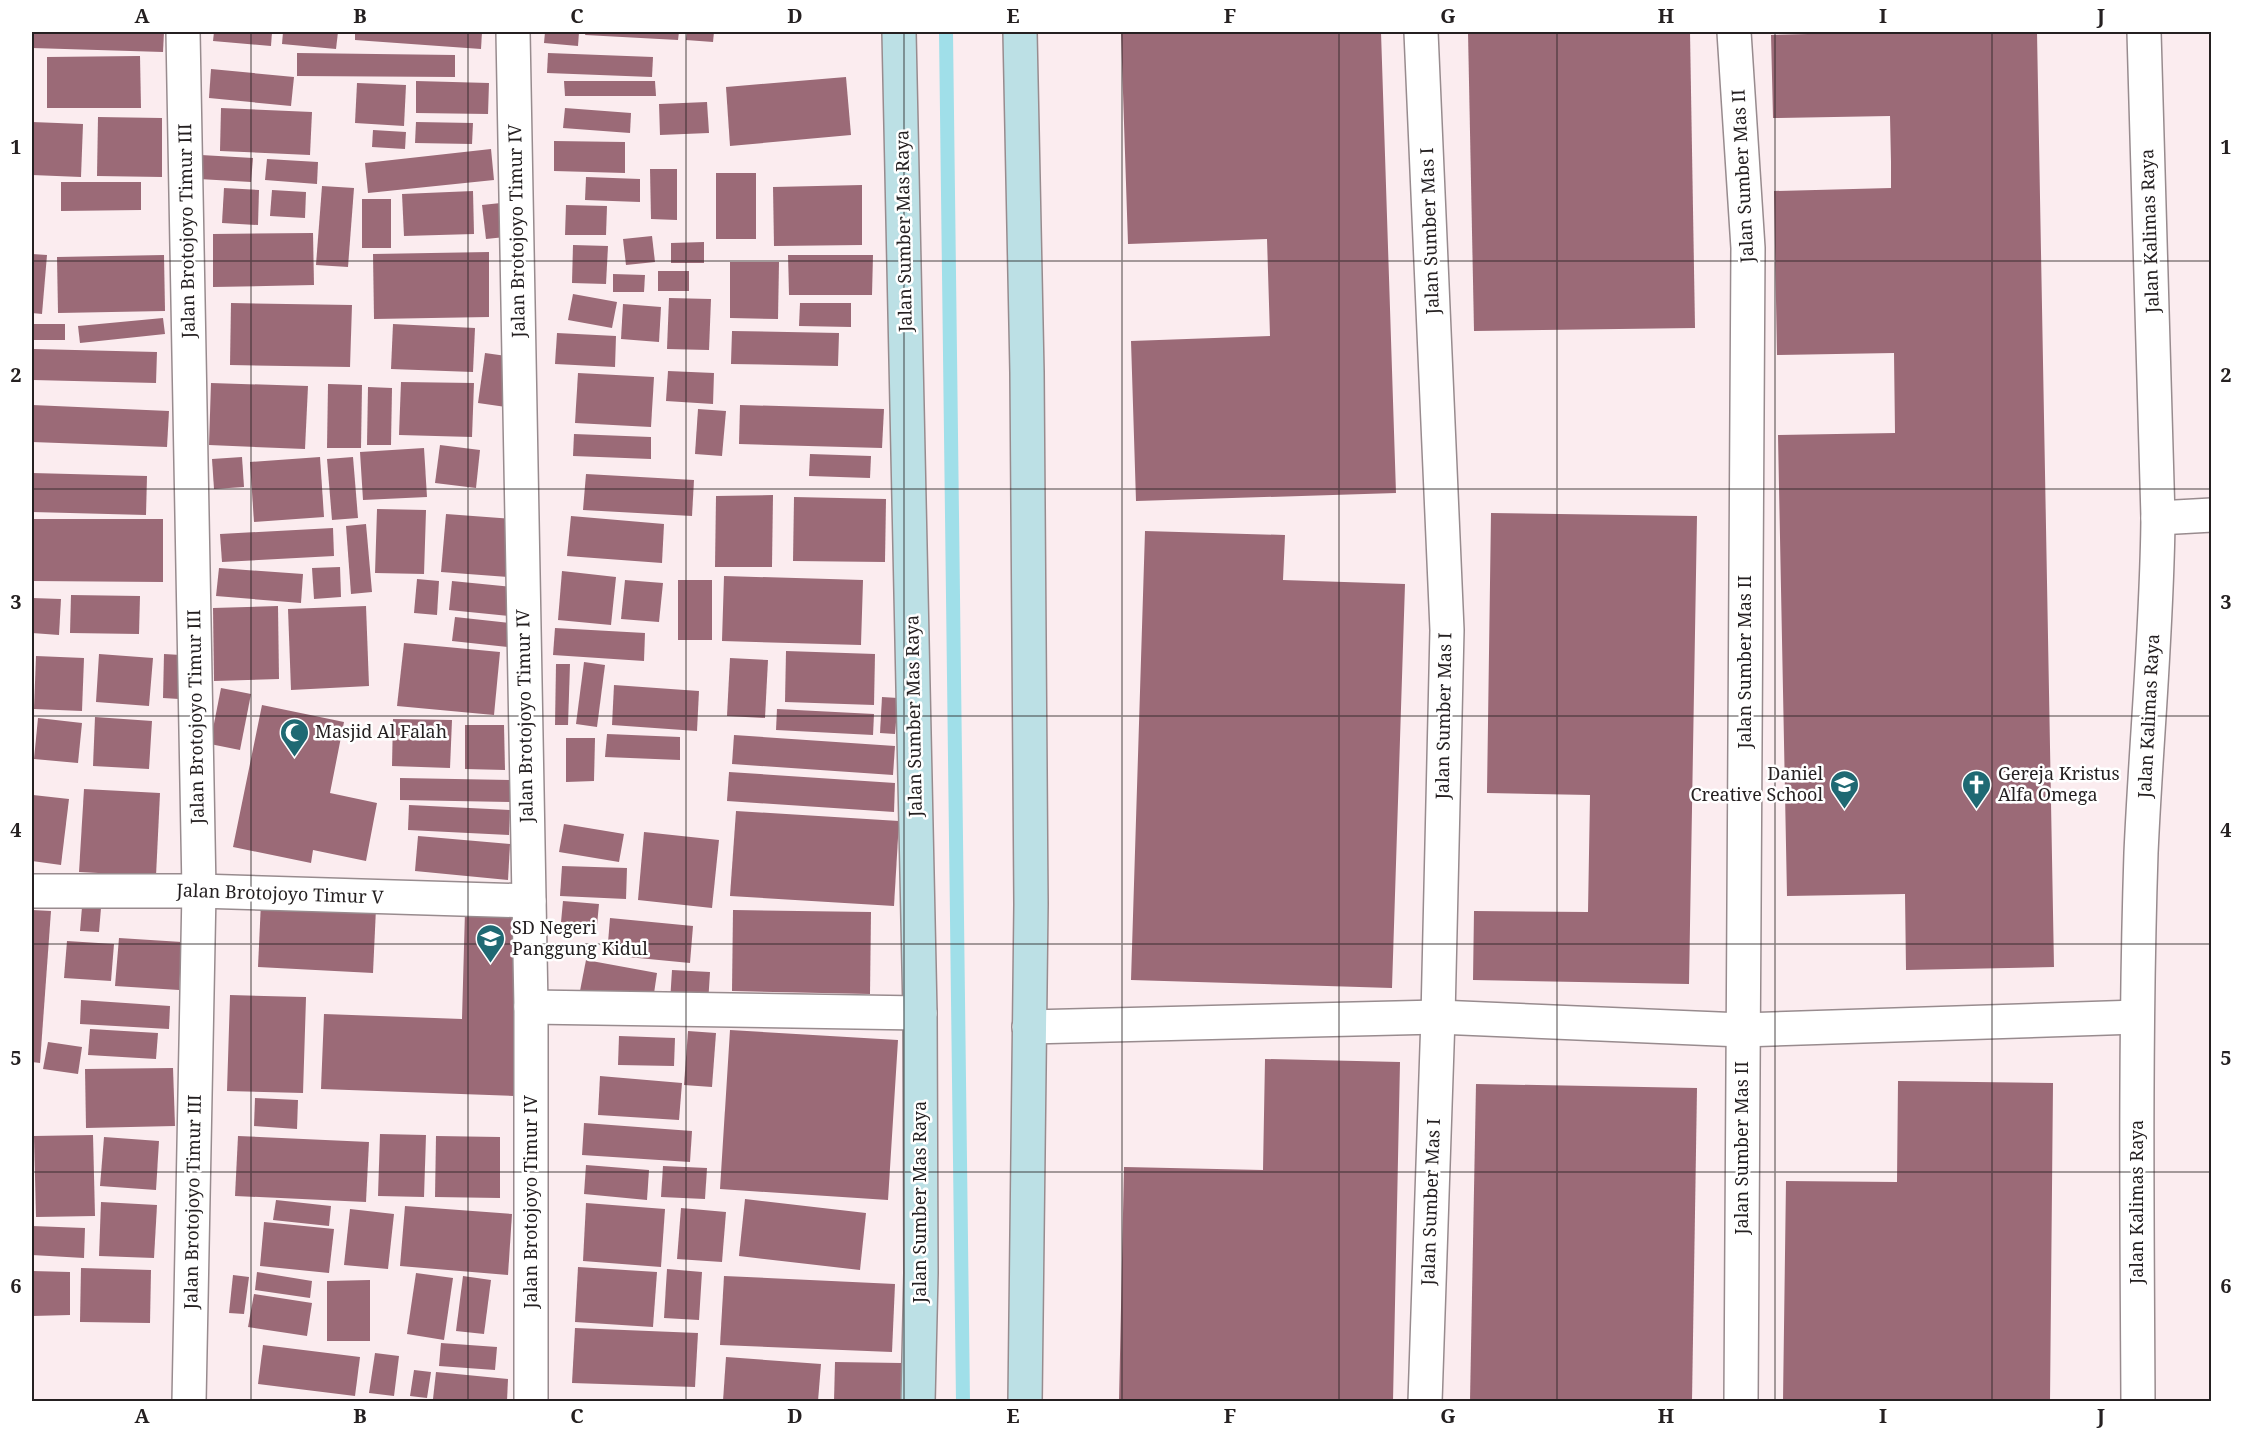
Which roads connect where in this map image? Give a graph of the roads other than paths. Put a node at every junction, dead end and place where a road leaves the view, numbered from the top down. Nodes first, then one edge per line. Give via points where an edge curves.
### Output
1 (183, 32) edge
2 (513, 32) edge
3 (899, 32) edge
4 (1020, 32) edge
5 (1421, 32) edge
6 (1734, 32) edge
7 (2144, 32) edge
8 (2211, 515) edge
9 (2158, 518) junction
10 (32, 891) edge
11 (199, 891) junction
12 (529, 901) junction
13 (531, 1007) junction
14 (920, 1013) junction
15 (1438, 1017) junction
16 (2137, 1017) junction
17 (1029, 1027) junction
18 (1742, 1030) junction
19 (189, 1401) edge
20 (531, 1401) edge
21 (918, 1401) edge
22 (1025, 1401) edge
23 (1425, 1401) edge
24 (1741, 1401) edge
25 (2138, 1401) edge

1 - 11 street, Jalan Brotojoyo Timur III
2 - 12 street, Jalan Brotojoyo Timur IV
3 - 14 street, Jalan Sumber Mas Raya
4 - 17 street via 1027,384
5 - 15 street, Jalan Sumber Mas I via 1447,630
6 - 18 street, Jalan Sumber Mas II via 1748,248
7 - 9 street, Jalan Kalimas Raya
8 - 9 street
9 - 16 street, Jalan Kalimas Raya
10 - 11 street, Jalan Brotojoyo Timur V
11 - 12 street, Jalan Brotojoyo Timur V
11 - 19 street, Jalan Brotojoyo Timur III
12 - 13 street, Jalan Brotojoyo Timur IV
13 - 14 street
13 - 20 street, Jalan Brotojoyo Timur IV
14 - 21 street, Jalan Sumber Mas Raya
15 - 17 street
15 - 18 street
15 - 23 street, Jalan Sumber Mas I
16 - 18 street
16 - 25 street, Jalan Kalimas Raya
17 - 22 street
18 - 24 street, Jalan Sumber Mas II

